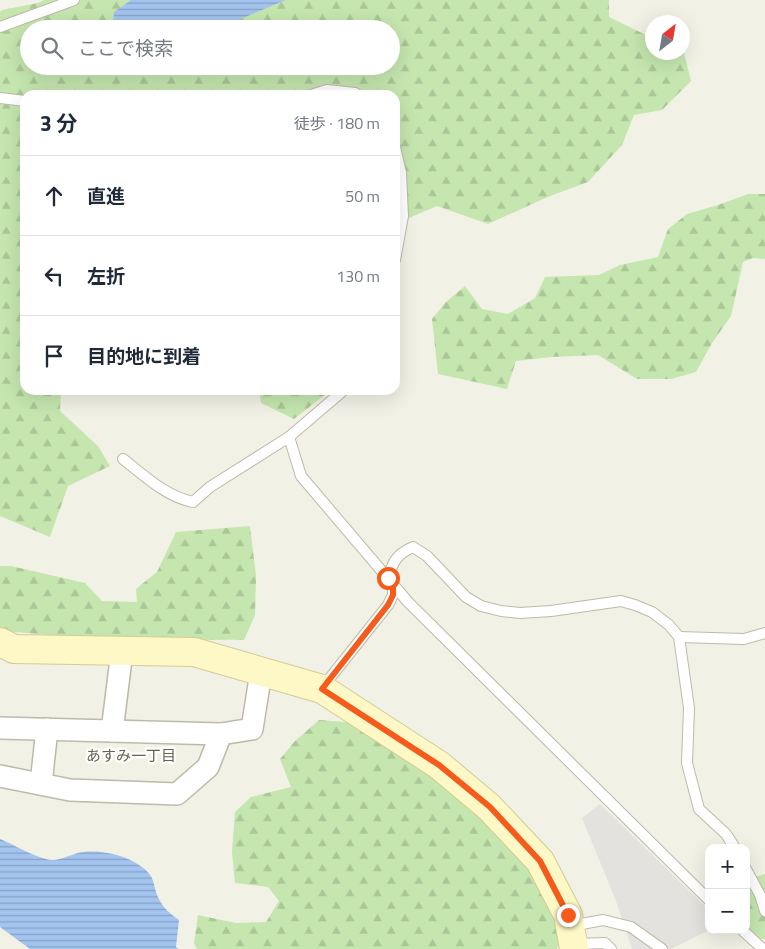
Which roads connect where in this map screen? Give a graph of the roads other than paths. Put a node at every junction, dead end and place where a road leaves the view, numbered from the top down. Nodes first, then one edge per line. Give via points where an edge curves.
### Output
1 (74, 0) edge
2 (0, 27) edge
3 (0, 98) edge
4 (20, 100) edge
5 (400, 169) edge
6 (400, 232) edge
7 (338, 395) edge
8 (289, 437) junction
9 (123, 459) dead end
10 (390, 581) junction
11 (765, 633) edge
12 (679, 637) junction
13 (0, 642) edge
14 (122, 651) junction
15 (261, 672) junction
16 (322, 689) junction
17 (0, 728) edge
18 (47, 729) junction
19 (112, 731) junction
20 (221, 734) junction
21 (0, 776) edge
22 (41, 784) junction
23 (732, 844) edge
24 (750, 876) edge
25 (705, 896) edge
26 (765, 911) edge
27 (746, 934) edge
28 (572, 940) edge
29 (611, 949) edge
30 (662, 949) edge
31 (763, 949) edge

1 - 2 lane
3 - 4 lane
5 - 6 lane via 403,216
7 - 8 lane
8 - 9 lane via 210,487 193,502 161,488
8 - 10 lane via 301,476
10 - 12 lane via 392,563 402,551 414,547 427,556 466,597 481,606 520,613 621,602 652,612
10 - 16 lane via 393,595 388,605
10 - 25 lane
11 - 12 lane via 744,639
12 - 23 lane via 689,708 690,777 699,809
13 - 14 street via 14,649
14 - 15 street via 194,652
14 - 19 street
15 - 16 street
15 - 20 street via 252,729
16 - 28 street via 439,765 490,807 540,861 568,915
17 - 18 street
18 - 19 street
18 - 22 street
19 - 20 street
20 - 22 street via 208,766 178,794 70,790
21 - 22 street
24 - 26 lane
27 - 31 lane
28 - 29 lane via 605,943
28 - 30 lane via 603,920 631,927

